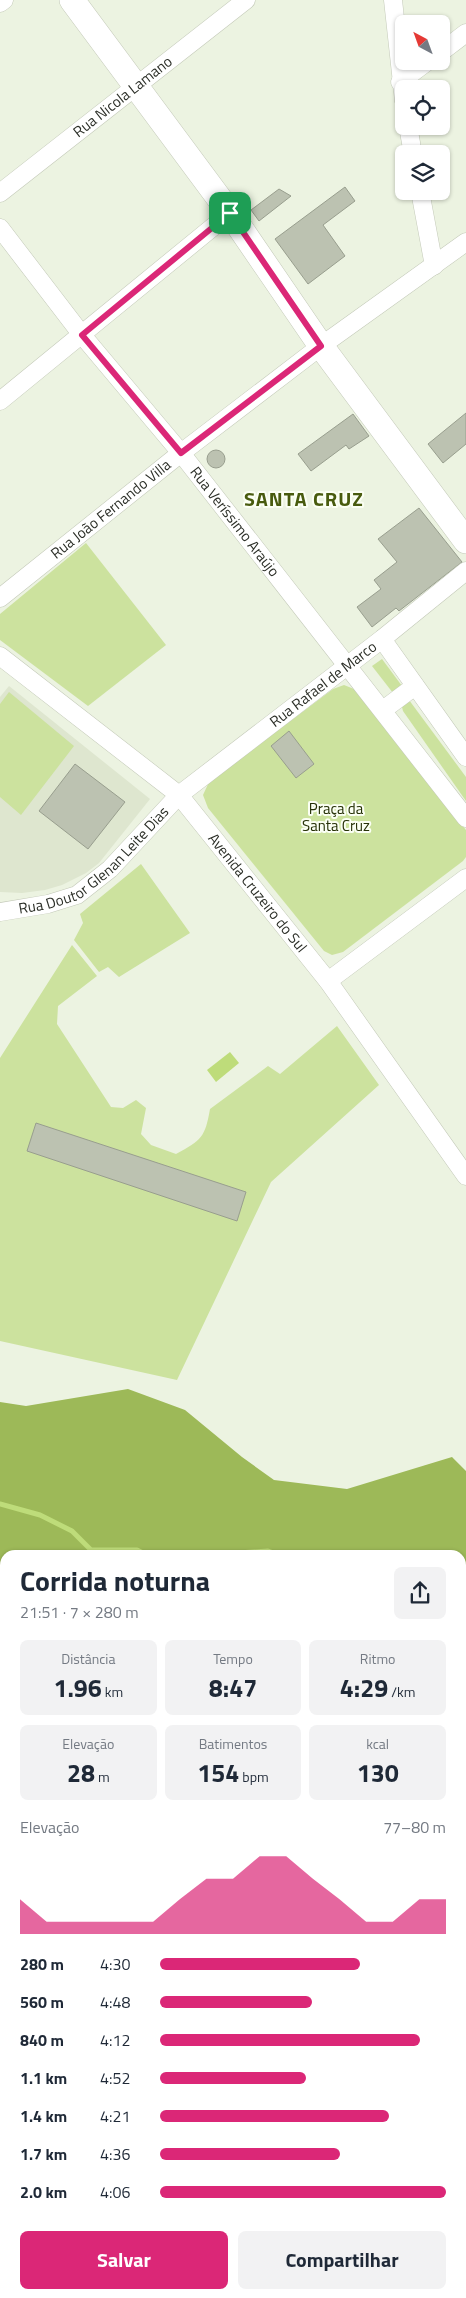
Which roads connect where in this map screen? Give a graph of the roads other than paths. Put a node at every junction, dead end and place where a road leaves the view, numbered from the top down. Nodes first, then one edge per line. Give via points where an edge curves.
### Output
1 (4, 0) edge
2 (72, 0) edge
3 (246, 0) edge
4 (393, 0) edge
5 (0, 3) edge
6 (466, 34) edge
7 (450, 46) edge
8 (416, 70) edge
9 (400, 80) edge
10 (403, 80) edge
11 (135, 87) junction
12 (0, 193) edge
13 (422, 200) edge
14 (230, 213) junction
15 (0, 228) edge
16 (466, 242) edge
17 (434, 266) junction
18 (82, 335) junction
19 (321, 346) junction
20 (0, 401) edge
21 (181, 453) junction
22 (466, 541) edge
23 (466, 571) edge
24 (0, 598) edge
25 (382, 639) junction
26 (0, 656) edge
27 (347, 666) junction
28 (415, 686) junction
29 (383, 710) junction
30 (466, 757) edge
31 (179, 795) junction
32 (466, 818) edge
33 (466, 878) edge
34 (0, 912) edge
35 (328, 981) junction
36 (466, 1176) edge

1 - 5 street
2 - 11 main road
3 - 11 street, Rua Nicola Lamano
4 - 9 street
6 - 7 street
8 - 10 street
11 - 12 street, Rua Nicola Lamano
11 - 14 main road
13 - 17 street
14 - 18 street
14 - 19 main road
15 - 18 street, Rua Veríssimo Araújo
16 - 17 street, Rua João Fernando Villa
17 - 19 street, Rua João Fernando Villa
18 - 20 street
18 - 21 street, Rua Veríssimo Araújo
19 - 21 street, Rua João Fernando Villa
19 - 22 main road
21 - 24 street, Rua João Fernando Villa
21 - 27 street, Rua Veríssimo Araújo
23 - 25 street, Rua Rafael de Marco
25 - 27 street, Rua Rafael de Marco
25 - 28 street
26 - 31 street, Avenida Cruzeiro do Sul
27 - 29 street, Rua Veríssimo Araújo
27 - 31 street, Rua Rafael de Marco
28 - 29 street
28 - 30 street
29 - 32 street, Rua Veríssimo Araújo
31 - 34 street, Rua Doutor Glenan Leite Dias via 110,869 77,895 48,904
31 - 35 street, Avenida Cruzeiro do Sul
33 - 35 street
35 - 36 street, Avenida Cruzeiro do Sul

